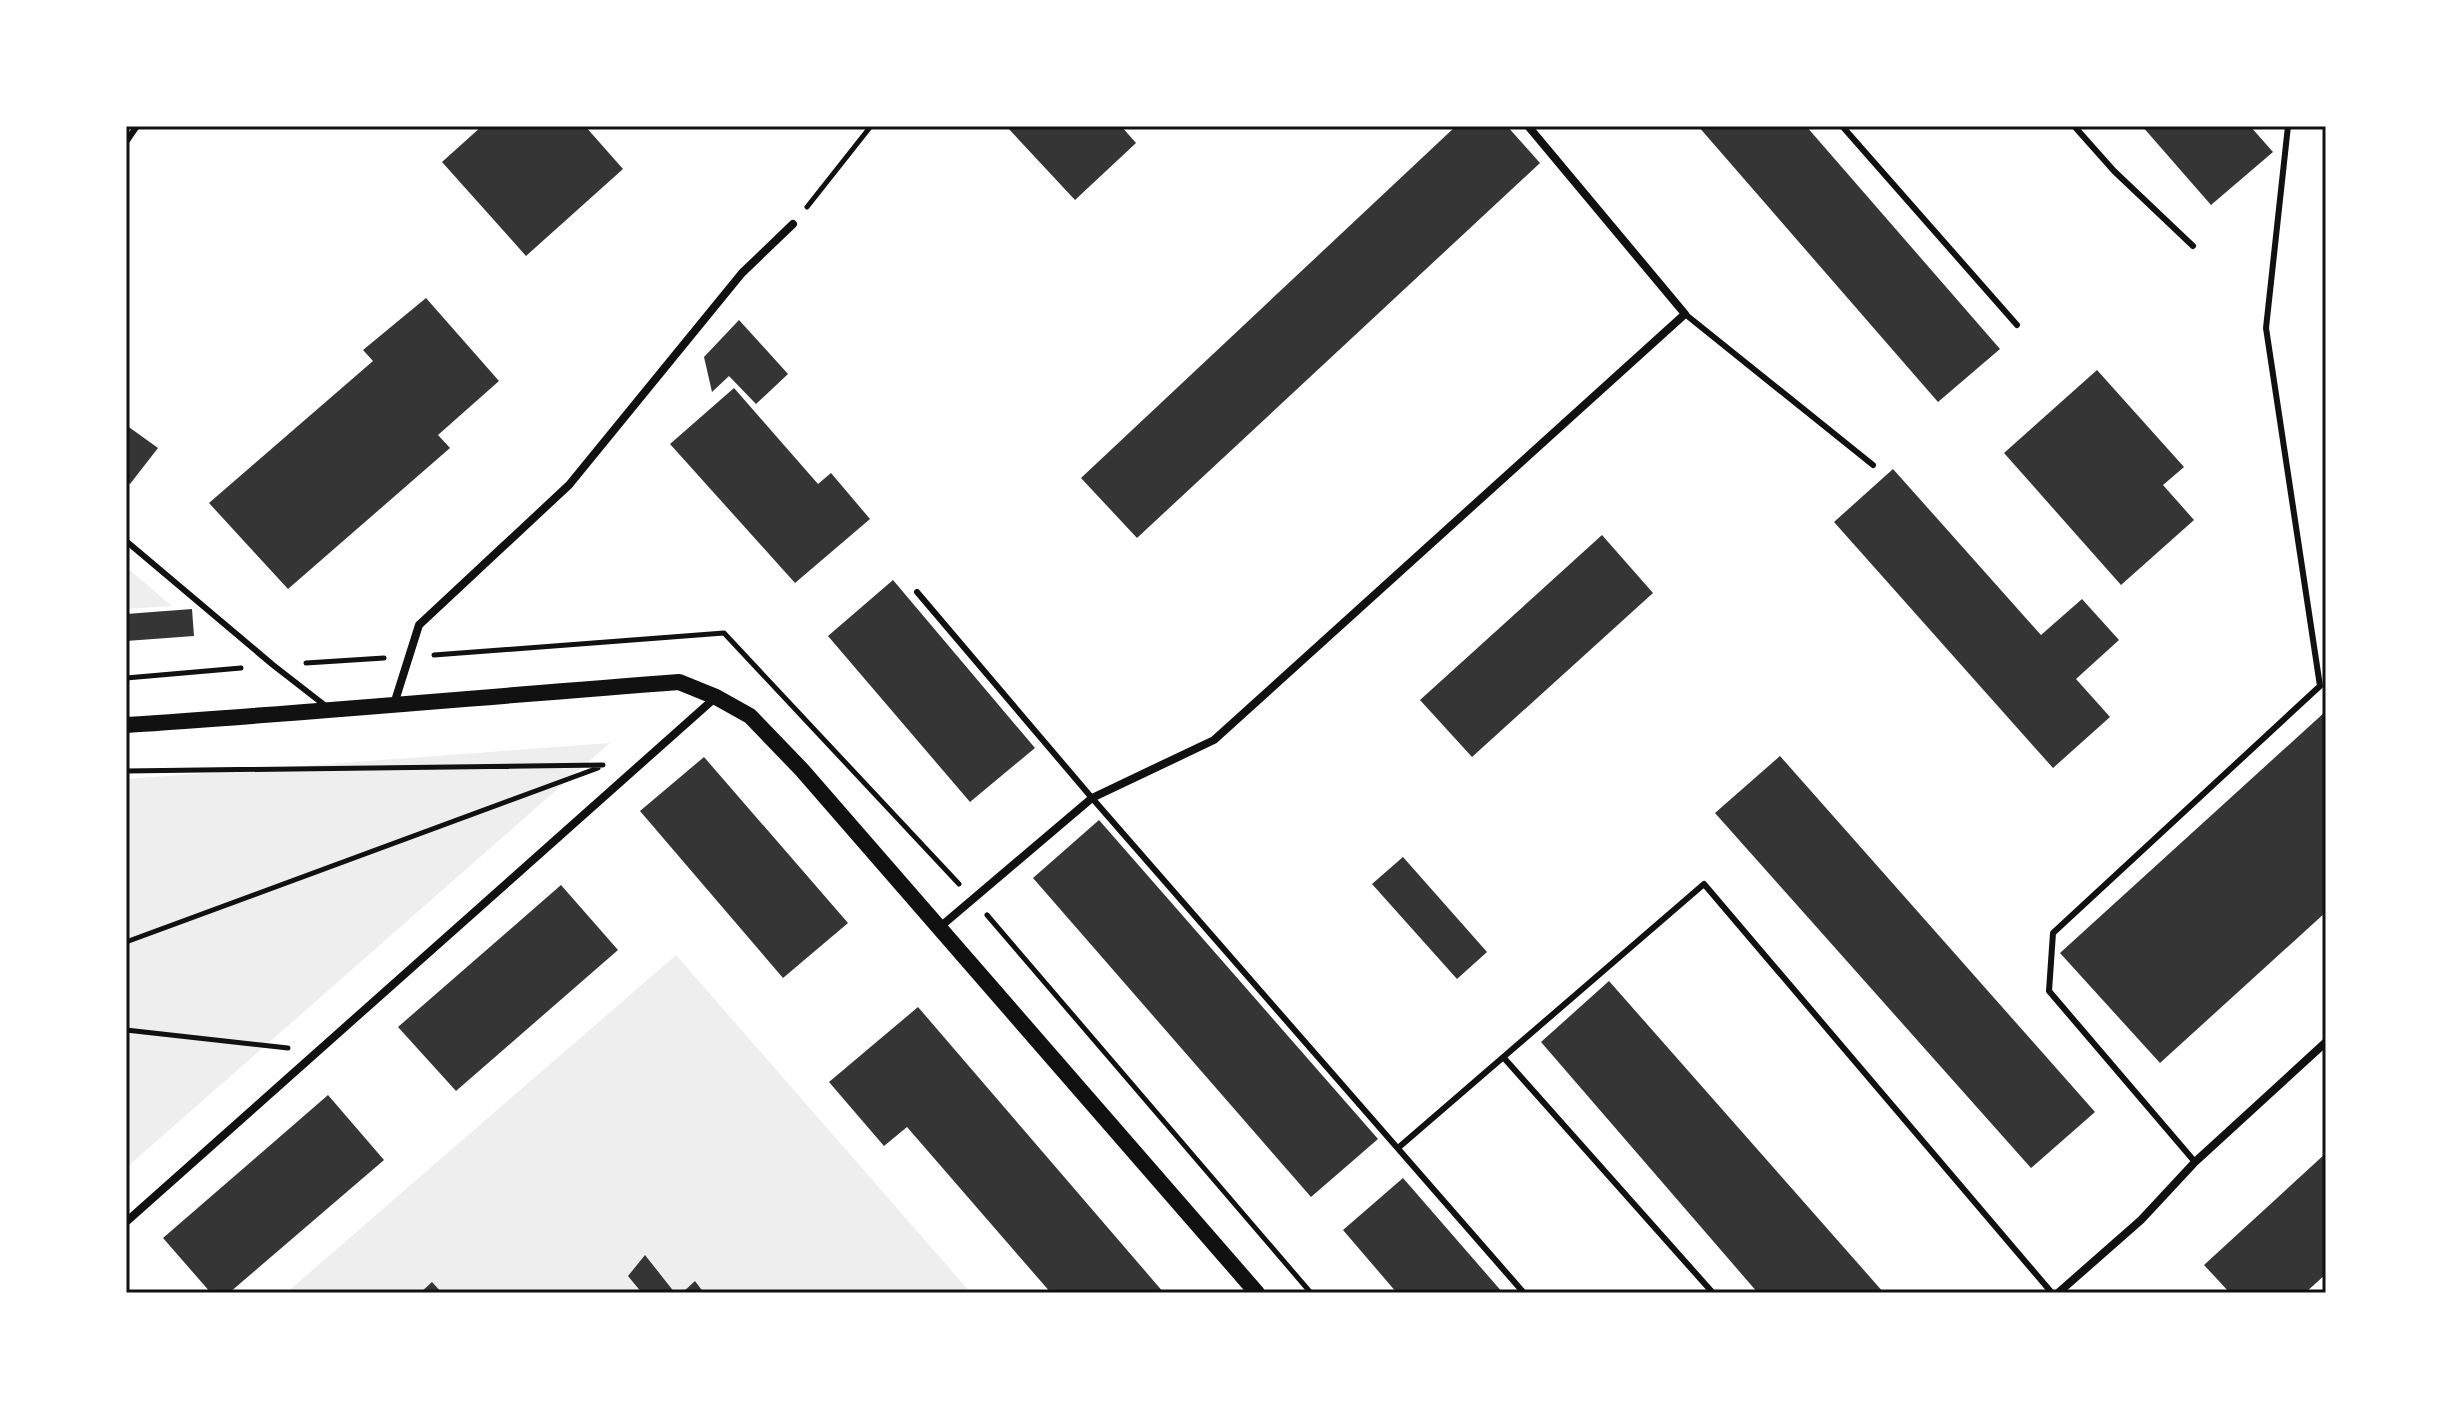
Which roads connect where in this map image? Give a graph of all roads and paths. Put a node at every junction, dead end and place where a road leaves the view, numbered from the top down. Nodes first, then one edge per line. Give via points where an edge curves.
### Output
1 (137, 126) edge
2 (871, 126) edge
3 (1528, 126) edge
4 (1842, 126) edge
5 (2074, 126) edge
6 (2288, 126) edge
7 (126, 142) edge
8 (793, 224) joint
9 (2193, 246) dead end
10 (1685, 314) junction
11 (2017, 325) dead end
12 (1873, 465) dead end
13 (126, 541) edge
14 (917, 592) dead end
15 (409, 657) junction
16 (273, 665) junction
17 (126, 678) edge
18 (716, 697) junction
19 (394, 704) junction
20 (334, 711) junction
21 (126, 725) edge
22 (126, 771) edge
23 (1092, 798) junction
24 (974, 899) junction
25 (939, 928) junction
26 (126, 942) edge
27 (126, 1030) edge
28 (2326, 1042) edge
29 (317, 1051) junction
30 (1504, 1058) junction
31 (1398, 1148) junction
32 (2195, 1162) junction
33 (126, 1222) edge
34 (1257, 1293) edge
35 (1311, 1293) edge
36 (1524, 1293) edge
37 (1713, 1293) edge
38 (2055, 1293) edge

1 - 7 lane
2 - 8 path
3 - 10 street
4 - 11 lane
5 - 9 lane
6 - 32 lane via 2266,328 2320,686 2053,933 2049,991
8 - 15 street via 742,273 569,485 419,625
10 - 12 lane
10 - 23 street via 1214,740
13 - 16 lane
14 - 23 lane
15 - 16 path
15 - 19 street
15 - 24 path via 724,633
16 - 17 path
16 - 20 lane
18 - 19 main road via 679,682
18 - 25 main road via 750,716
18 - 29 street
19 - 20 main road
20 - 21 main road
22 - 26 path via 606,765
23 - 24 street
23 - 31 lane
24 - 25 street
24 - 35 path
25 - 34 main road
27 - 29 path
28 - 32 street
29 - 33 street
30 - 31 lane
30 - 37 lane
30 - 38 lane via 1704,884
31 - 36 lane
32 - 38 street via 2141,1220

